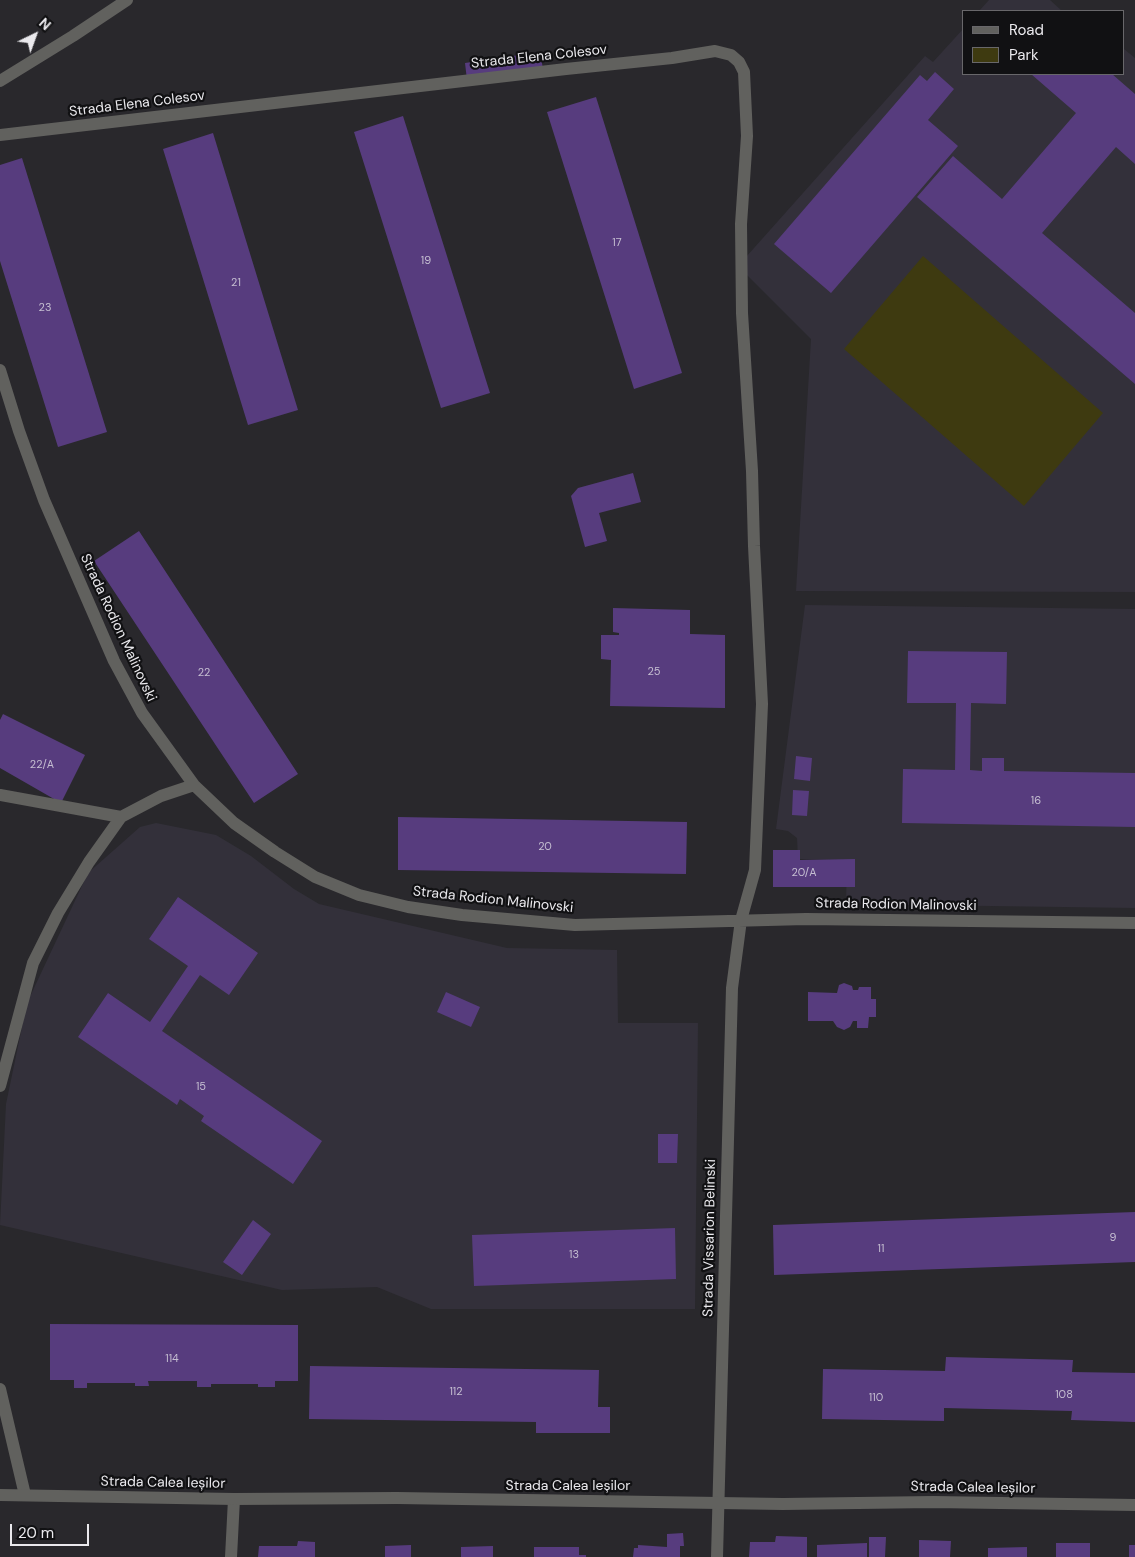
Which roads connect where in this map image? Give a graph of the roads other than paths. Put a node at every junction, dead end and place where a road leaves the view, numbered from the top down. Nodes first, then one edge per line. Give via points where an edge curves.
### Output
1 (127, 0) edge
2 (0, 81) edge
3 (0, 135) edge
4 (0, 370) edge
5 (194, 785) junction
6 (0, 795) edge
7 (121, 816) junction
8 (741, 920) junction
9 (1135, 923) edge
10 (0, 1086) edge
11 (0, 1389) edge
12 (0, 1494) edge
13 (26, 1495) junction
14 (234, 1499) junction
15 (719, 1502) junction
16 (1135, 1505) edge
17 (232, 1557) edge
18 (717, 1557) edge

1 - 2 street
3 - 8 street, Strada Elena Colesov via 715,51 731,55 739,62 744,72 747,136 741,224 742,313 762,704 755,870
4 - 5 street, Strada Rodion Malinovski via 44,500 114,661 142,713
5 - 7 street
5 - 8 street, Strada Rodion Malinovski via 234,823 275,852 315,877 359,895 462,915 575,924
6 - 7 street
7 - 10 street via 58,913 33,963
8 - 9 street, Strada Rodion Malinovski
8 - 15 street, Strada Vissarion Belinski via 732,988
11 - 13 street
12 - 13 street, Strada Calea Ieșilor
13 - 14 street, Strada Calea Ieșilor
14 - 15 street, Strada Calea Ieșilor
14 - 17 street
15 - 16 street, Strada Calea Ieșilor
15 - 18 street, Strada Vissarion Belinski

